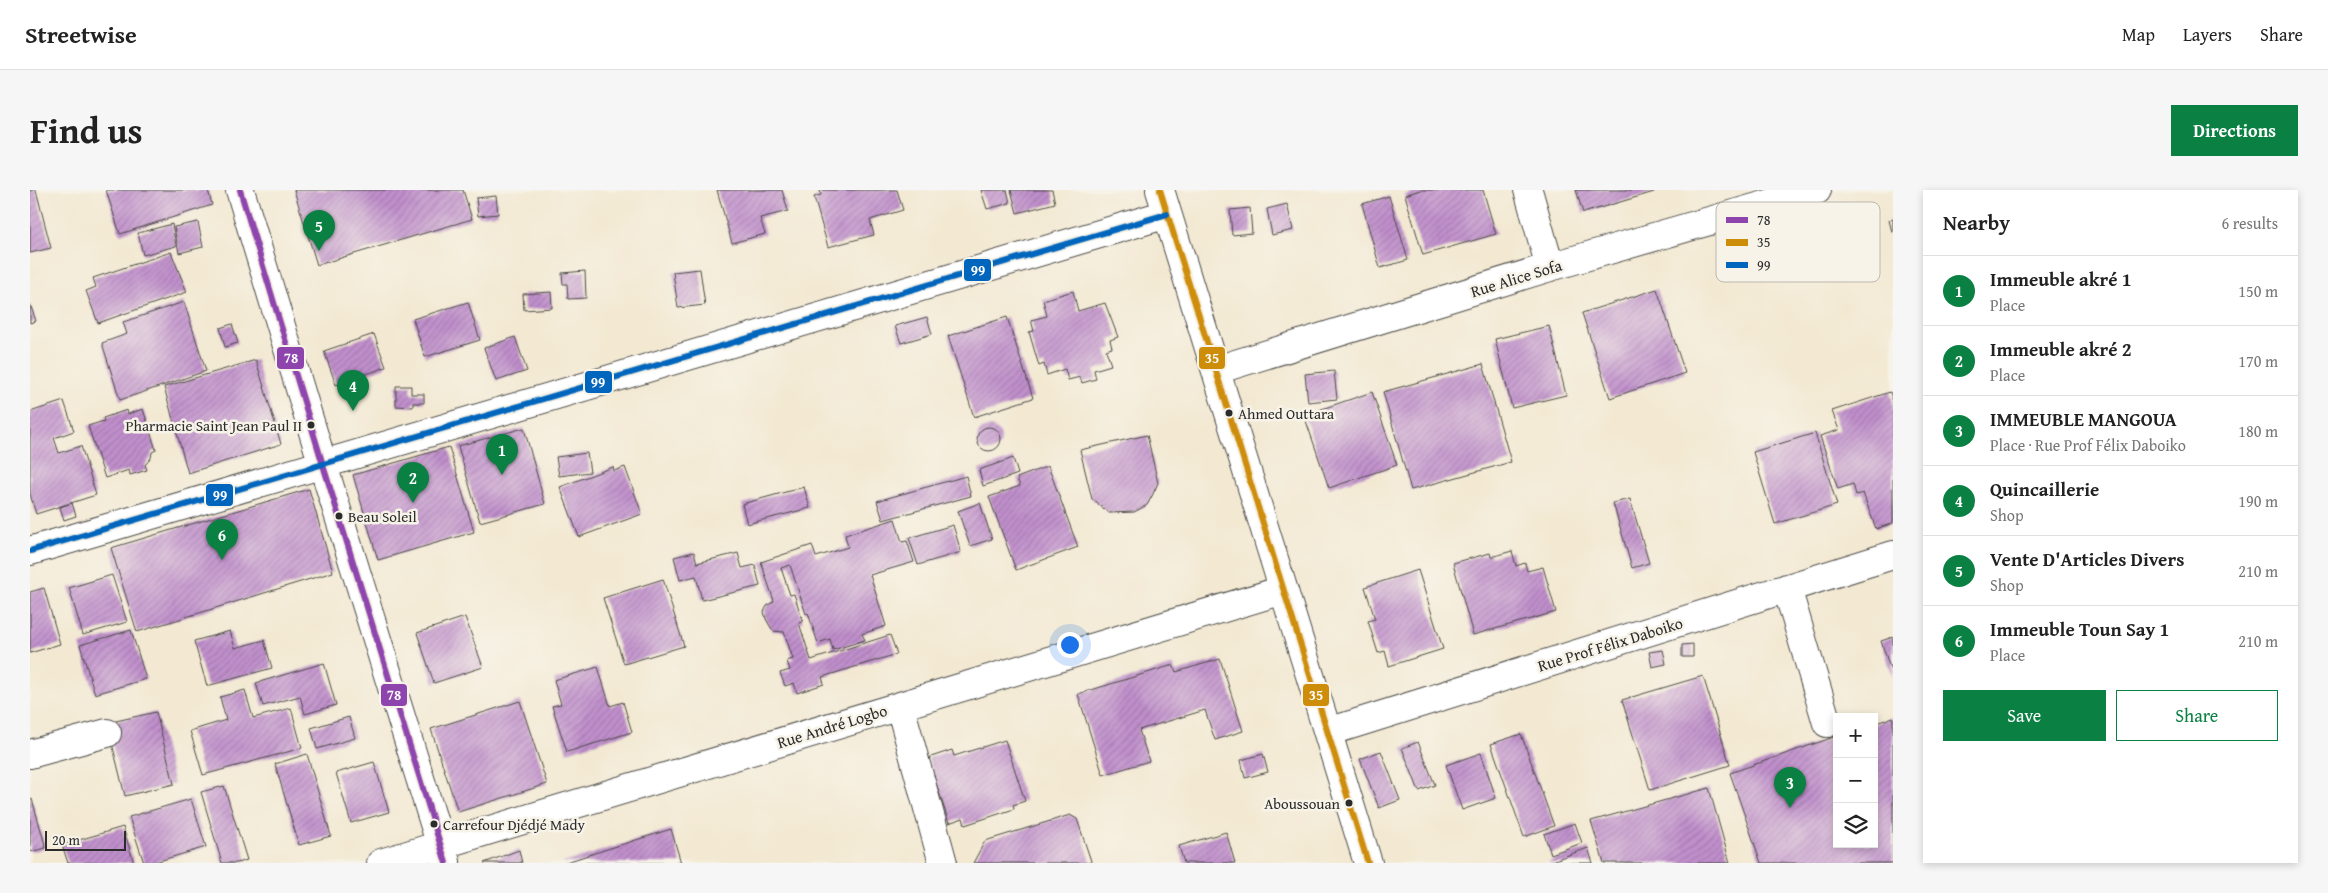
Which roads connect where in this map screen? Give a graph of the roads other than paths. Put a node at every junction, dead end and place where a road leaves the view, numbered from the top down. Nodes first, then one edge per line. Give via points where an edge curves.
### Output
1 (240, 190) edge
2 (1528, 190) edge
3 (1817, 190) edge
4 (1164, 202) edge
5 (1776, 202) edge
6 (1716, 220) edge
7 (1550, 268) junction
8 (1216, 370) junction
9 (322, 465) junction
10 (30, 551) edge
11 (1893, 555) edge
12 (1787, 588) junction
13 (1283, 590) junction
14 (900, 706) junction
15 (1827, 723) dead end
16 (1328, 732) junction
17 (107, 733) dead end
18 (30, 754) edge
19 (444, 854) edge
20 (381, 863) edge
21 (943, 863) edge
22 (1368, 863) edge

1 - 9 street
2 - 7 street
3 - 5 street, Rue Alice Sofa
4 - 8 street
4 - 9 street
6 - 7 street, Rue Alice Sofa
7 - 8 street, Rue Alice Sofa
8 - 13 street
9 - 10 street
9 - 19 street
11 - 12 street, Rue Prof Félix Daboiko
12 - 15 street
12 - 16 street, Rue Prof Félix Daboiko
13 - 14 street, Rue André Logbo
13 - 16 street
14 - 19 street, Rue André Logbo
14 - 21 street
16 - 22 street
17 - 18 street
19 - 20 street, Rue André Logbo

